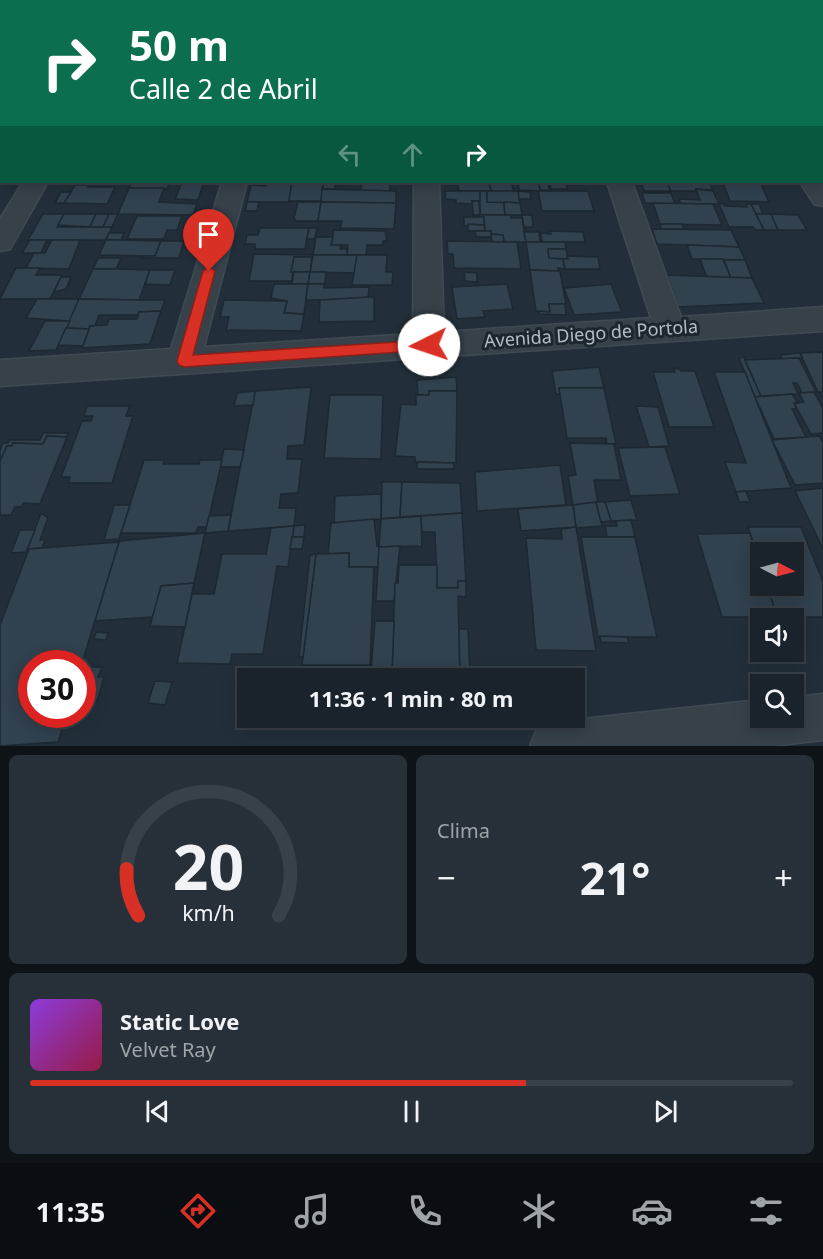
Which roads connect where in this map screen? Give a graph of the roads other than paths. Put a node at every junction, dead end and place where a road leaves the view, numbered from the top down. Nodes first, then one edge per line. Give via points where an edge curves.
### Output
1 (34, 183) edge
2 (234, 183) edge
3 (426, 183) edge
4 (619, 183) edge
5 (814, 183) edge
6 (823, 198) edge
7 (0, 242) edge
8 (823, 319) edge
9 (670, 329) junction
10 (429, 345) junction
11 (184, 361) junction
12 (0, 373) edge
13 (823, 717) edge
14 (554, 746) edge

1 - 7 street
2 - 11 street
3 - 10 street
4 - 9 street
5 - 6 street
8 - 9 street, Avenida Diego de Portola
9 - 10 street, Avenida Diego de Portola
10 - 11 street, Avenida Diego de Portola
11 - 12 street, Avenida Diego de Portola
13 - 14 street

